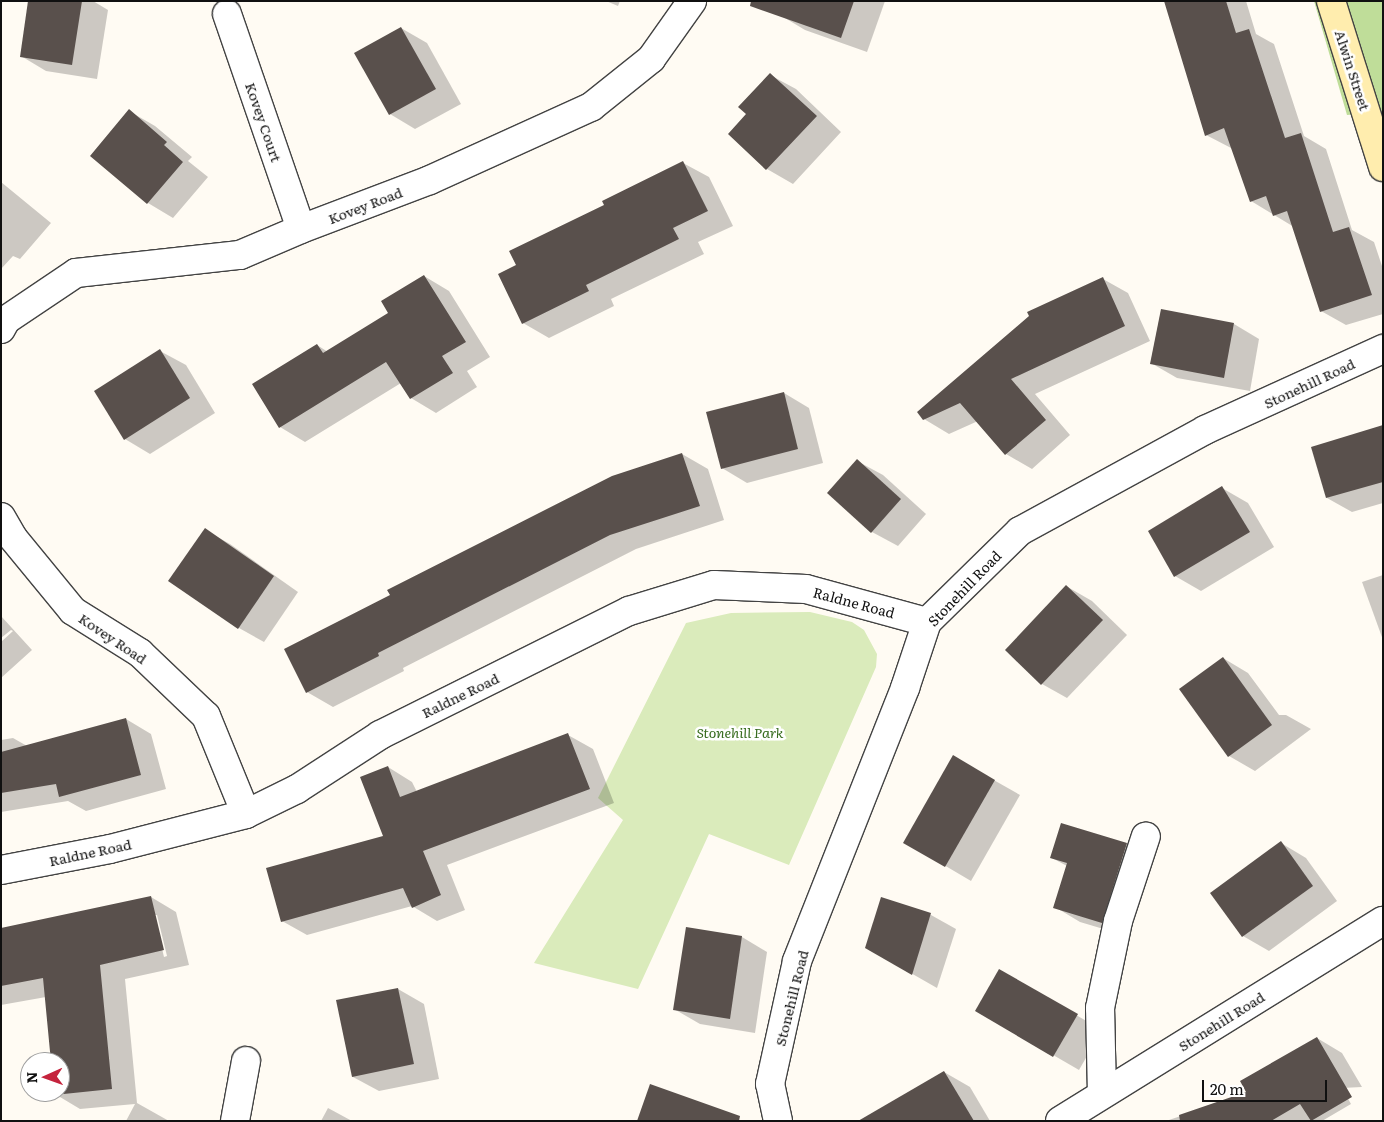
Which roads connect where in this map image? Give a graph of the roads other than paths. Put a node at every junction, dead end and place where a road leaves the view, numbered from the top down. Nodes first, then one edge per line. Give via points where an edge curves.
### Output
1 (692, 1) edge
2 (1331, 1) edge
3 (227, 14) dead end
4 (1383, 167) edge
5 (301, 229) junction
6 (1, 329) edge
7 (1383, 349) edge
8 (1, 517) edge
9 (927, 622) junction
10 (246, 814) junction
11 (1146, 836) dead end
12 (1, 870) edge
13 (1383, 921) edge
14 (246, 1061) dead end
15 (1102, 1094) junction
16 (234, 1121) edge
17 (778, 1121) edge
18 (1060, 1121) edge

1 - 5 street, Kovey Road via 651,59 591,107 430,180
2 - 4 street, Alwin Street
3 - 5 street, Kovey Court
5 - 6 street, Kovey Road via 240,255 76,273 6,320
7 - 9 street, Stonehill Road via 1205,430 1020,531
8 - 10 street, Kovey Road via 13,538 73,611 140,653 206,716
9 - 10 street, Raldne Road via 806,589 714,585 629,611 380,734 297,788
9 - 17 street, Stonehill Road via 905,688 797,961 770,1084
10 - 12 street, Raldne Road via 110,849
11 - 15 street via 1118,921 1100,1008
13 - 15 street, Stonehill Road
14 - 16 street
15 - 18 street, Stonehill Road

